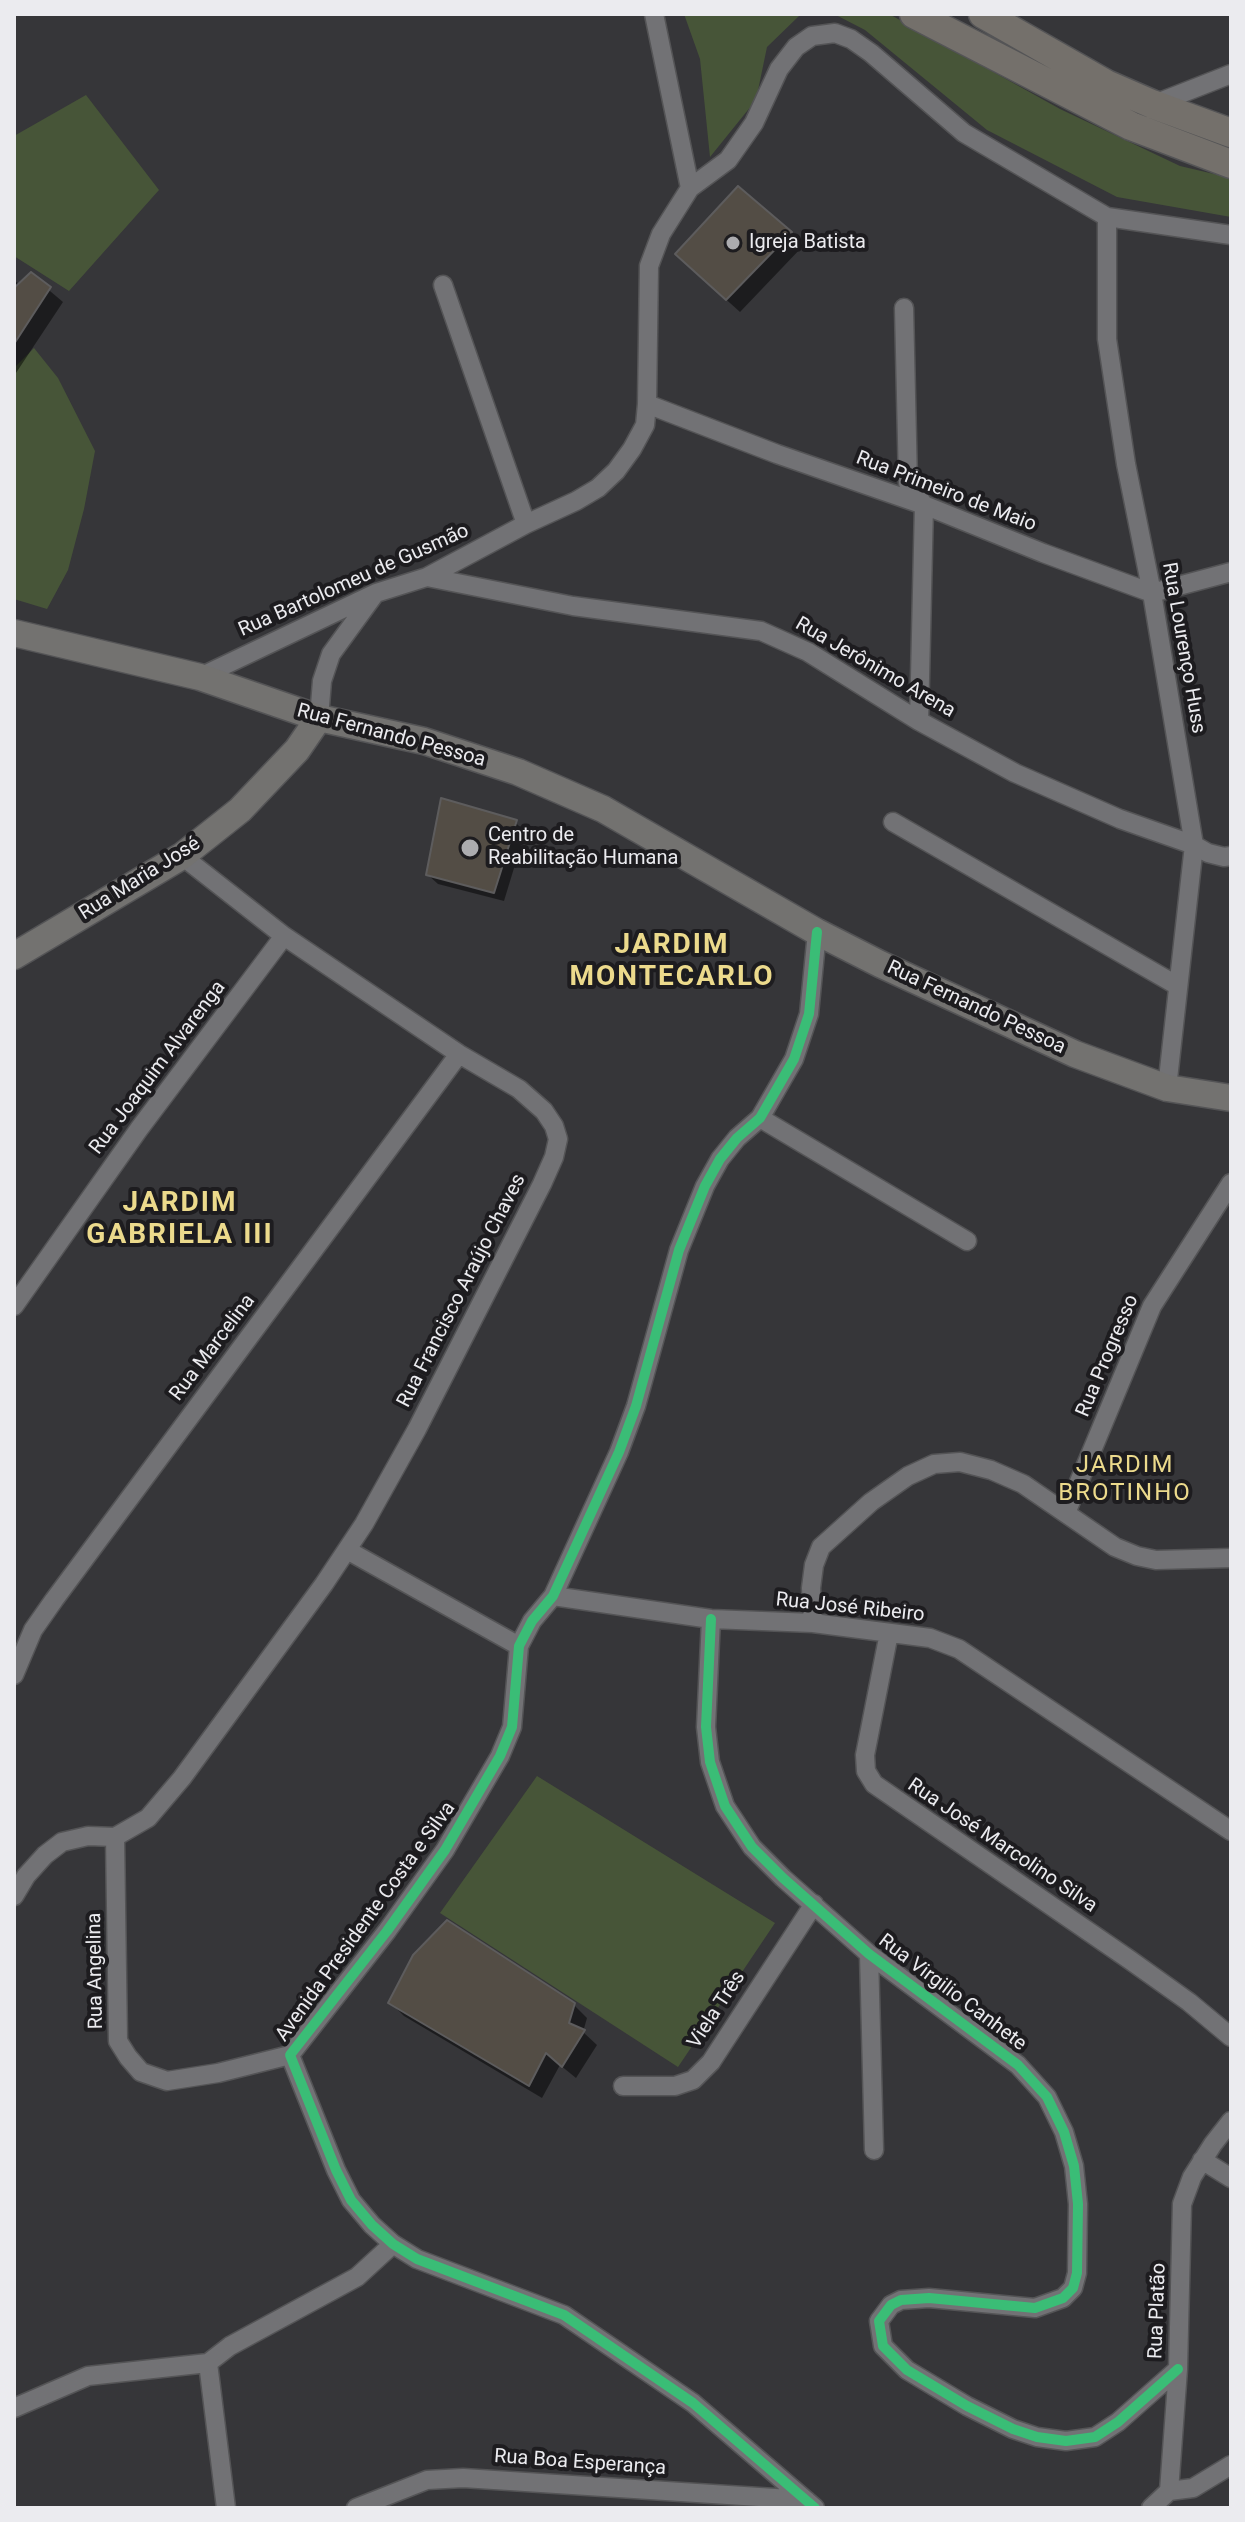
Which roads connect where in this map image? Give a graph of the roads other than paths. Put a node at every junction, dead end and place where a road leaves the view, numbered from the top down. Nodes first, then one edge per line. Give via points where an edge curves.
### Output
1 (654, 14) edge
2 (914, 14) edge
3 (983, 14) edge
4 (1231, 74) edge
5 (1152, 104) junction
6 (1131, 126) junction
7 (1231, 133) edge
8 (1231, 164) edge
9 (690, 188) junction
10 (1107, 217) junction
11 (1231, 235) edge
12 (443, 285) dead end
13 (904, 308) dead end
14 (647, 404) junction
15 (924, 505) junction
16 (526, 524) junction
17 (1231, 572) edge
18 (427, 577) junction
19 (376, 593) junction
20 (1152, 593) junction
21 (14, 633) edge
22 (200, 677) junction
23 (319, 718) junction
24 (919, 721) junction
25 (893, 822) dead end
26 (1194, 845) junction
27 (182, 856) junction
28 (1231, 856) edge
29 (817, 932) junction
30 (284, 936) junction
31 (18, 959) edge
32 (1178, 986) junction
33 (459, 1054) junction
34 (1167, 1088) junction
35 (1231, 1098) edge
36 (760, 1118) junction
37 (1231, 1183) edge
38 (967, 1241) dead end
39 (14, 1306) edge
40 (1066, 1513) junction
41 (347, 1550) junction
42 (1231, 1558) edge
43 (553, 1596) junction
44 (711, 1619) junction
45 (813, 1623) junction
46 (889, 1633) junction
47 (519, 1646) junction
48 (14, 1675) edge
49 (1231, 1831) edge
50 (115, 1837) junction
51 (14, 1896) edge
52 (814, 1904) junction
53 (869, 1954) junction
54 (1231, 2037) edge
55 (290, 2055) junction
56 (623, 2086) dead end
57 (1231, 2121) edge
58 (874, 2150) dead end
59 (1202, 2160) junction
60 (1231, 2178) edge
61 (393, 2244) junction
62 (208, 2363) junction
63 (1178, 2369) junction
64 (14, 2408) edge
65 (1231, 2465) edge
66 (1169, 2491) junction
67 (811, 2504) edge
68 (226, 2508) edge
69 (356, 2508) edge
70 (1151, 2508) edge

1 - 9 street
2 - 6 main road
3 - 5 main road
4 - 5 street
5 - 6 street
5 - 7 main road
6 - 8 main road
9 - 10 street via 728,160 796,47 812,36 835,33 871,53 964,133
9 - 14 street, Rua Bartolomeu de Gusmão via 661,234 649,266
10 - 11 street
10 - 20 street, Rua Lourenço Huss via 1107,339
12 - 16 street
13 - 15 street via 908,483
14 - 15 street, Rua Primeiro de Maio
14 - 16 street, Rua Bartolomeu de Gusmão via 645,425 616,471 576,501
15 - 20 street, Rua Primeiro de Maio
15 - 24 street
16 - 18 street, Rua Bartolomeu de Gusmão
17 - 20 street
18 - 19 street, Rua Bartolomeu de Gusmão
18 - 24 street, Rua Jerônimo Arena via 573,606 761,631 808,652
19 - 22 street, Rua Bartolomeu de Gusmão
19 - 23 street via 331,654
20 - 26 street, Rua Lourenço Huss
21 - 22 main road, Rua Fernando Pessoa
22 - 23 main road, Rua Fernando Pessoa
23 - 27 main road, Rua Maria José via 297,750 240,810
23 - 29 main road, Rua Fernando Pessoa via 424,741 532,778 603,809
24 - 26 street, Rua Jerônimo Arena via 1015,773
25 - 32 street
26 - 28 street, Rua Jerônimo Arena
26 - 32 street, Rua Lourenço Huss
27 - 30 street, Rua Francisco Araújo Chaves
27 - 31 main road, Rua Maria José
29 - 34 main road, Rua Fernando Pessoa via 1075,1054
29 - 36 street, Avenida Presidente Costa e Silva via 809,1014 794,1059
30 - 33 street, Rua Francisco Araújo Chaves
30 - 39 street, Rua Joaquim Alvarenga
32 - 34 street, Rua Lourenço Huss
33 - 41 street, Rua Francisco Araújo Chaves via 519,1089 544,1111 558,1139 554,1157 417,1429
33 - 48 street, Rua Marcelina via 54,1600 33,1630
34 - 35 main road, Rua Fernando Pessoa
36 - 38 street
36 - 43 street, Avenida Presidente Costa e Silva via 720,1159 705,1186 679,1250 619,1452
37 - 40 street, Rua Progresso via 1152,1306
40 - 42 street via 1137,1556
40 - 45 street via 991,1470 960,1462 934,1464 871,1502 821,1547 812,1576
41 - 47 street
41 - 50 street, Rua Francisco Araújo Chaves via 161,1804
43 - 44 street, Rua José Ribeiro
43 - 47 street, Avenida Presidente Costa e Silva
44 - 45 street, Rua José Ribeiro
44 - 52 street, Rua Virgilio Canhete via 706,1727 710,1762 725,1806 752,1847
45 - 46 street, Rua José Ribeiro
46 - 49 street, Rua José Ribeiro via 930,1638 959,1649
46 - 54 street, Rua José Marcolino Silva via 865,1755 874,1784 1142,1968
47 - 55 street, Avenida Presidente Costa e Silva via 512,1727 493,1770 445,1850
50 - 51 street via 62,1842 26,1876
50 - 55 street, Rua Angelina via 118,2041 128,2057 141,2072 167,2081
52 - 53 street, Rua Virgilio Canhete
52 - 56 street, Viela Três via 711,2062 693,2080 675,2086
53 - 58 street
53 - 63 street, Rua Virgilio Canhete via 1018,2065 1047,2097 1074,2166 1078,2204 1077,2273 1063,2298 1035,2308 901,2300 879,2321 883,2346 907,2370 967,2406 1013,2429 1066,2441 1095,2437
55 - 61 street, Avenida Presidente Costa e Silva via 351,2200
57 - 59 street, Rua Platão
59 - 60 street
59 - 63 street, Rua Platão via 1182,2204
61 - 62 street via 357,2277
61 - 67 street, Avenida Presidente Costa e Silva via 417,2259 564,2315 693,2403
62 - 64 street via 88,2376
62 - 68 street
63 - 66 street, Rua Platão
65 - 66 street via 1193,2488
66 - 70 street
67 - 69 street, Rua Boa Esperança via 463,2478 427,2480

